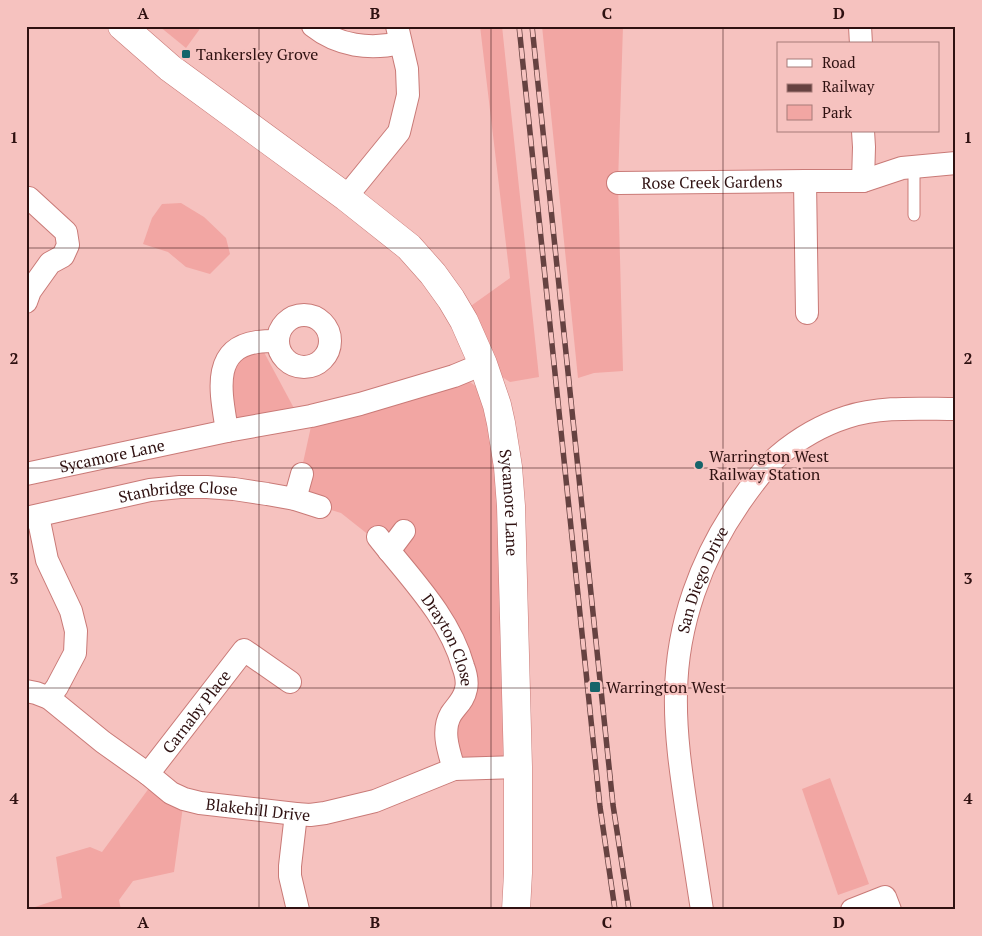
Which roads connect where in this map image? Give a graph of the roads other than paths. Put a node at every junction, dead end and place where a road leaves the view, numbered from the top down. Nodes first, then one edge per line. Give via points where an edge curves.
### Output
1 (122, 26) edge
2 (313, 26) edge
3 (860, 26) edge
4 (398, 34) edge
5 (862, 42) edge
6 (863, 132) edge
7 (956, 163) edge
8 (914, 166) junction
9 (863, 180) junction
10 (805, 182) junction
11 (618, 183) dead end
12 (346, 197) junction
13 (26, 200) edge
14 (914, 215) dead end
15 (26, 302) edge
16 (807, 313) dead end
17 (277, 341) dead end
18 (483, 364) junction
19 (956, 409) edge
20 (227, 431) junction
21 (26, 474) edge
22 (302, 474) dead end
23 (295, 499) junction
24 (320, 507) dead end
25 (32, 517) edge
26 (404, 531) dead end
27 (290, 682) dead end
28 (26, 691) edge
29 (49, 698) junction
30 (518, 767) junction
31 (454, 770) junction
32 (148, 774) junction
33 (296, 814) junction
34 (885, 895) edge
35 (298, 910) edge
36 (516, 910) edge
37 (702, 910) edge
38 (852, 910) edge

1 - 12 street via 170,68
2 - 4 street via 324,34 353,45 391,45
3 - 5 street
4 - 12 street via 407,69 408,94 399,132
6 - 9 street
7 - 8 street, Rose Creek Gardens
8 - 9 street, Rose Creek Gardens
8 - 14 lane
9 - 10 street, Rose Creek Gardens
10 - 11 street, Rose Creek Gardens
10 - 16 street, Rose Creek Gardens
12 - 18 street via 409,247 432,274 464,321
13 - 15 street via 29,198 66,232 68,245 63,256 50,263
17 - 20 street via 258,341 230,354 222,372
18 - 20 street, Sycamore Lane via 360,404
18 - 30 street, Sycamore Lane via 497,405 509,477
19 - 37 street, San Diego Drive via 875,411 848,416 815,431 779,455 762,472 714,544 691,599 682,632 676,692 679,762
20 - 21 street, Sycamore Lane
22 - 23 street
23 - 24 street, Stanbridge Close
23 - 25 street, Stanbridge Close via 234,489 180,487 150,490
25 - 29 street, Stanbridge Close via 47,560 71,611 76,631 75,653
26 - 31 street, Drayton Close via 383,544 417,583 443,621 459,650 467,680 464,697 451,715 446,732
27 - 32 street, Carnaby Place via 249,641
28 - 29 street, Blakehill Drive
29 - 32 street, Blakehill Drive
30 - 31 street, Blakehill Drive
30 - 36 street, Sycamore Lane
31 - 33 street, Blakehill Drive via 376,801 325,813
32 - 33 street, Blakehill Drive via 184,799
33 - 35 street via 290,876
34 - 38 street

